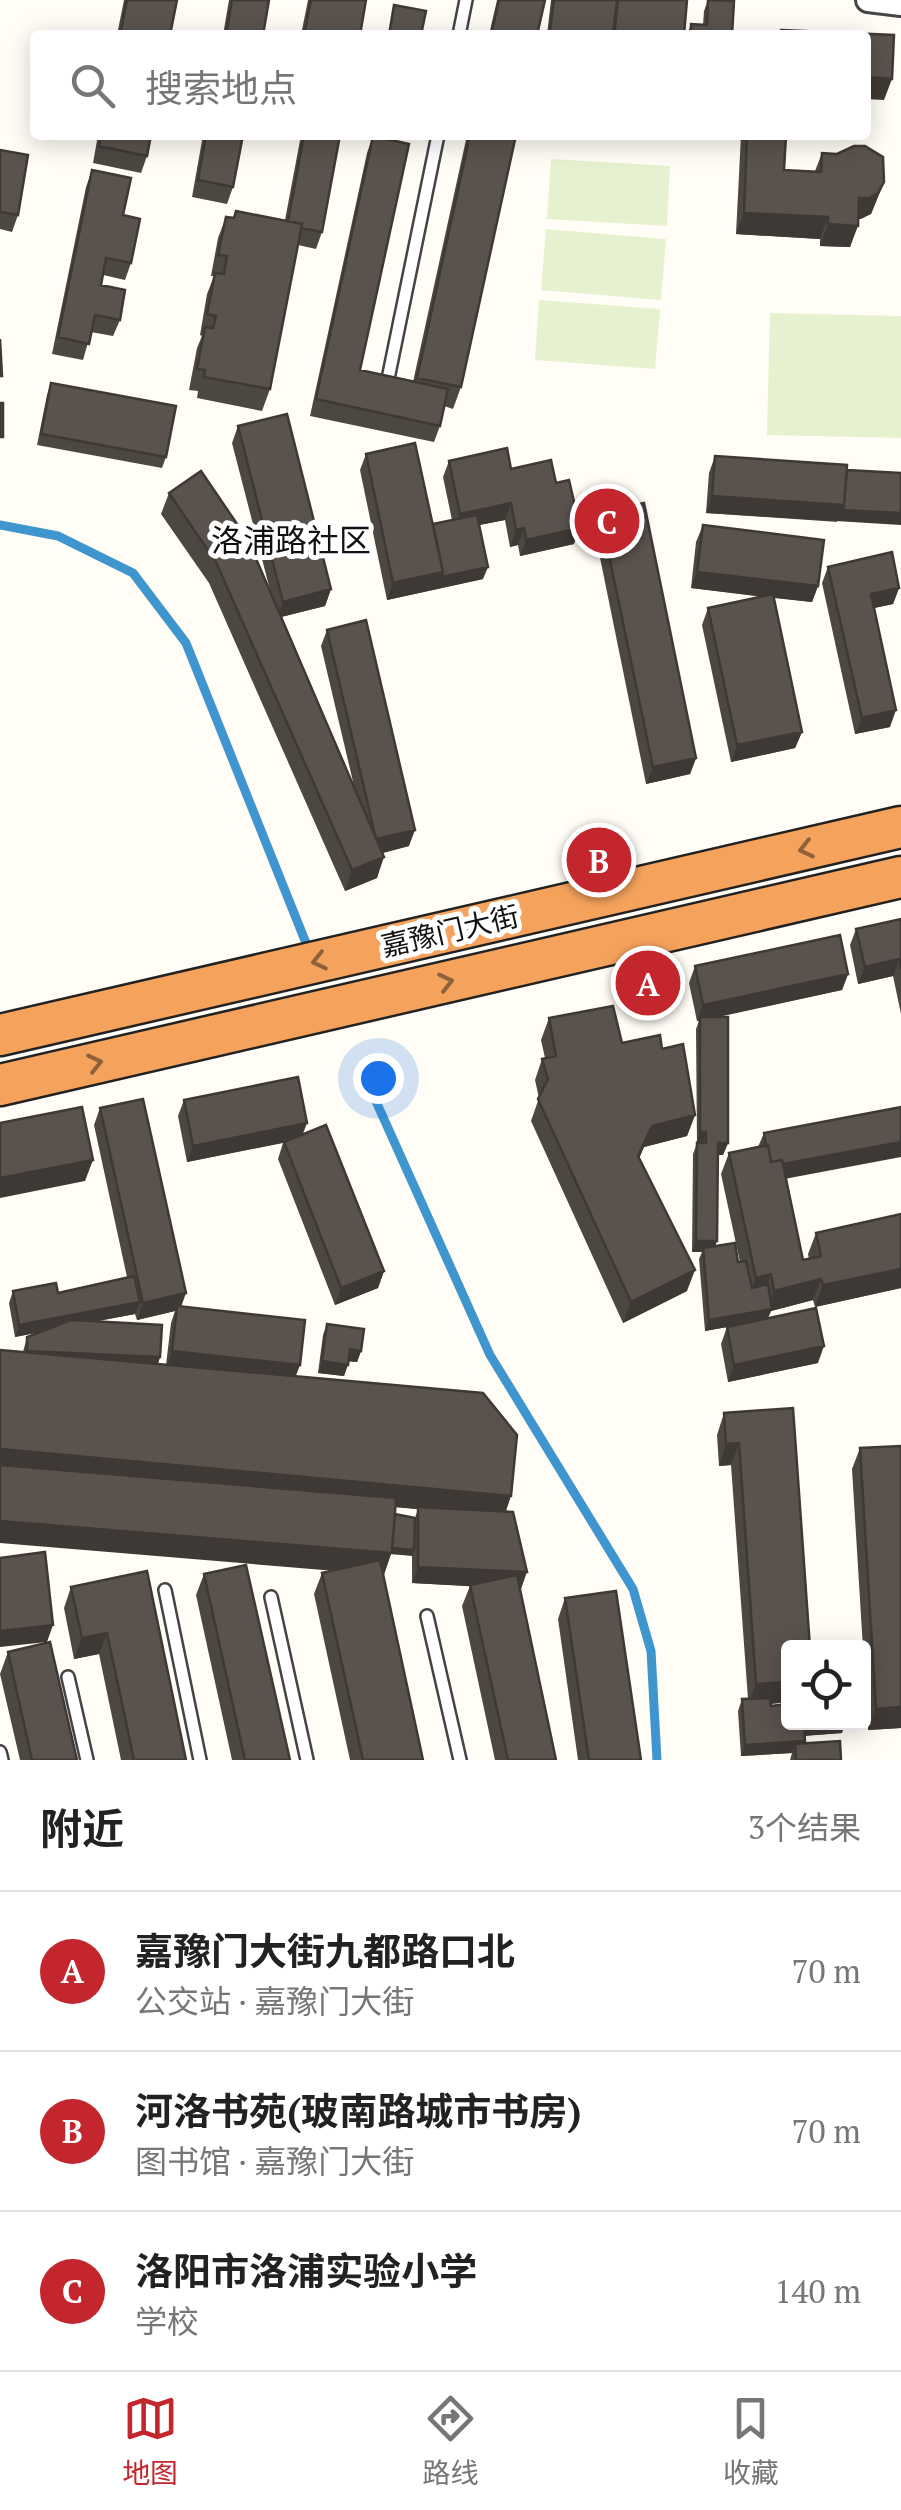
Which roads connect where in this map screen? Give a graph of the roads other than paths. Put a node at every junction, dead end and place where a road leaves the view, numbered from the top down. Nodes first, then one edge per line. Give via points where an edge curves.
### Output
1 (466, 0) edge
2 (868, 0) edge
3 (900, 2) edge
4 (460, 30) edge
5 (437, 140) edge
6 (390, 374) edge
7 (901, 826) edge
8 (901, 877) edge
9 (0, 1035) edge
10 (0, 1085) edge
11 (165, 1590) dead end
12 (271, 1596) dead end
13 (428, 1616) dead end
14 (68, 1678) dead end
15 (0, 1752) edge
16 (2, 1760) edge
17 (87, 1760) edge
18 (200, 1760) edge
19 (307, 1760) edge
20 (460, 1760) edge

1 - 4 lane
2 - 3 street
5 - 6 lane
7 -> 9 highway, 嘉豫门大街
10 -> 8 highway, 嘉豫门大街
11 - 18 lane
12 - 19 lane
13 - 20 lane
14 - 17 lane
15 - 16 lane

